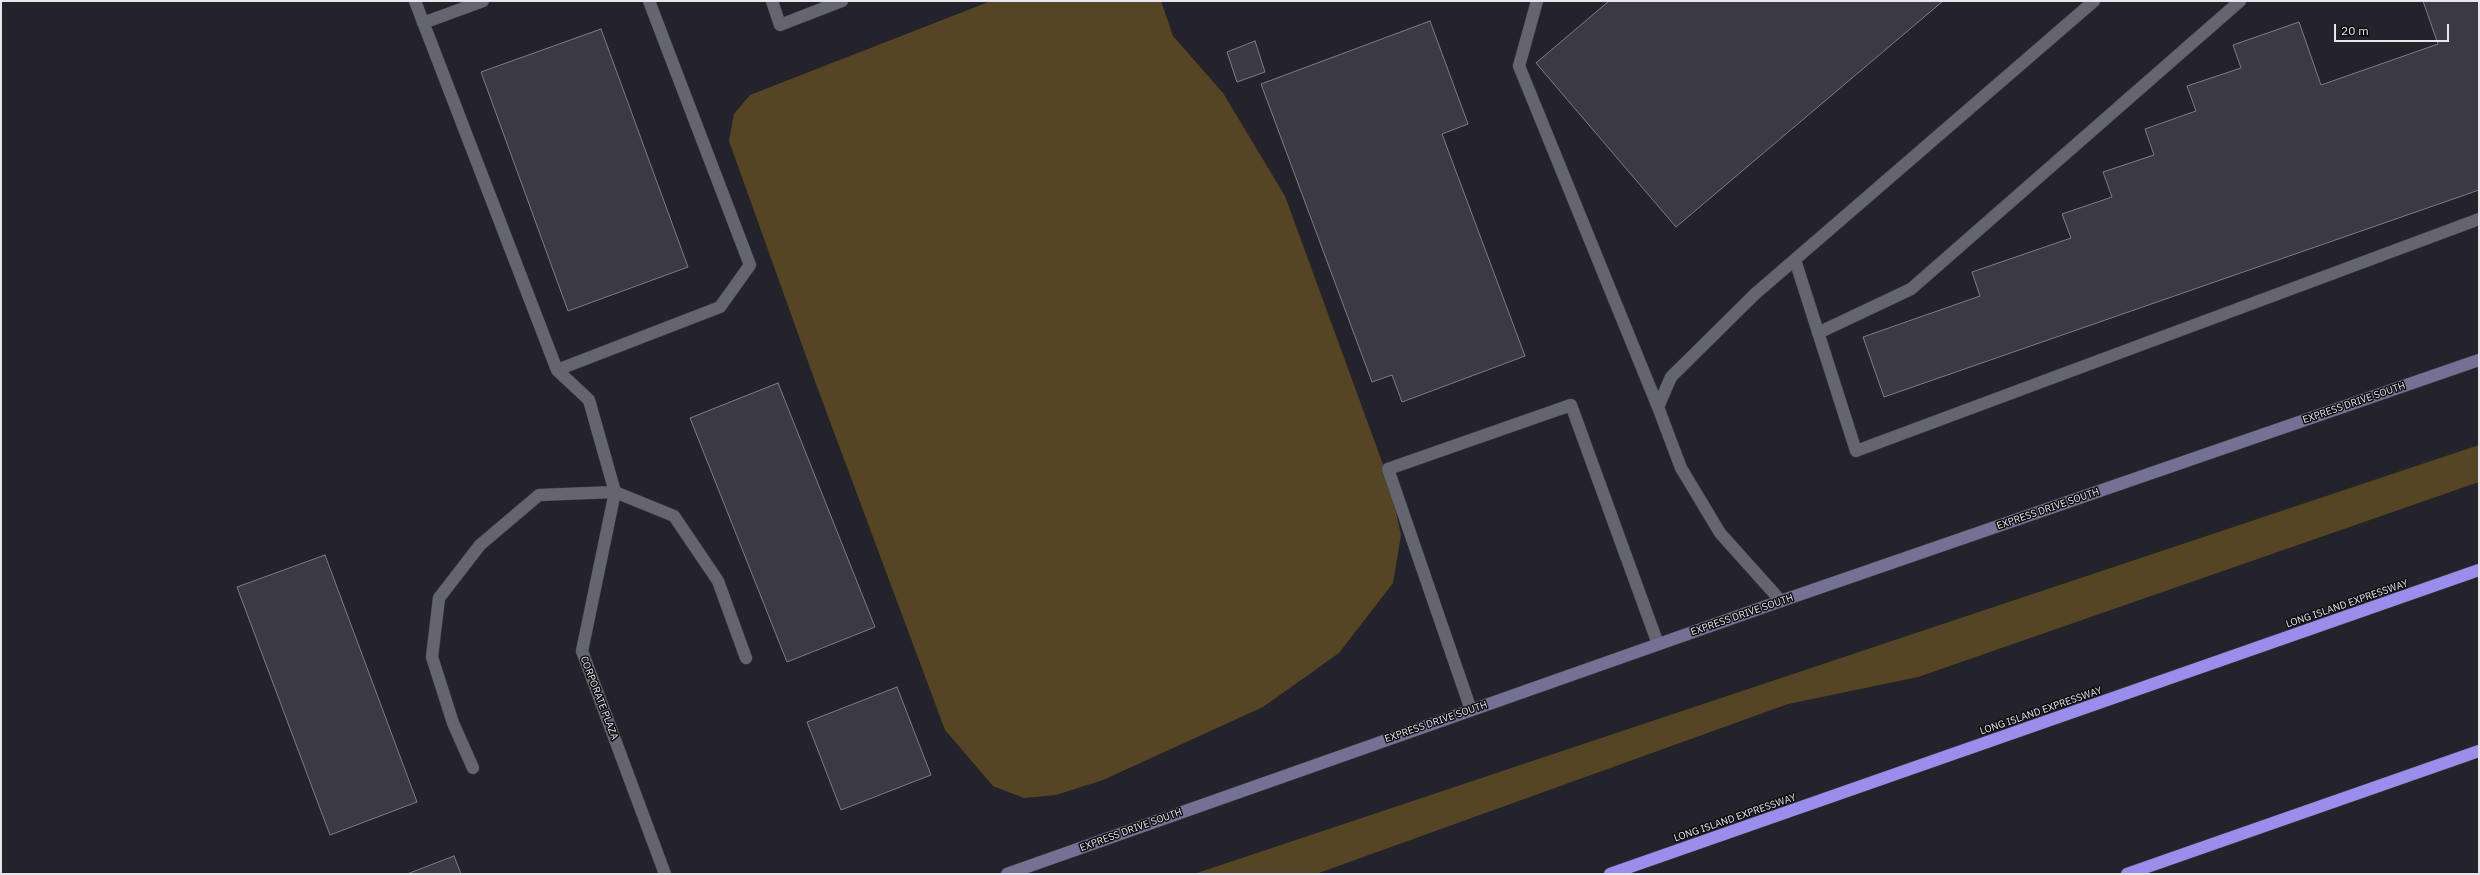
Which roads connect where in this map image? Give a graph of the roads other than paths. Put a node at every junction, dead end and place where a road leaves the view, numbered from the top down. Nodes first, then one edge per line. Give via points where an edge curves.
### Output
1 (415, 1) edge
2 (483, 1) edge
3 (649, 1) edge
4 (772, 1) edge
5 (842, 1) edge
6 (1537, 1) edge
7 (2094, 1) edge
8 (2240, 1) edge
9 (423, 23) junction
10 (2479, 220) edge
11 (1795, 260) junction
12 (1818, 332) junction
13 (2479, 360) edge
14 (557, 370) junction
15 (1658, 407) junction
16 (615, 492) junction
17 (2479, 570) edge
18 (1781, 601) junction
19 (1658, 644) junction
20 (746, 658) dead end
21 (1471, 710) junction
22 (2479, 751) edge
23 (473, 768) dead end
24 (665, 874) edge
25 (1007, 874) edge
26 (1610, 874) edge
27 (2127, 874) edge

1 - 9 street
2 - 9 street
3 - 14 street via 750,265 720,307
4 - 5 street via 780,24
6 - 15 street via 1519,66
7 - 11 street
8 - 12 street via 1911,289
9 - 14 street
10 - 12 street via 1856,451
11 - 12 street
11 - 15 street via 1755,294 1671,377
13 - 18 main road, EXPRESS DRIVE SOUTH
14 - 16 street via 589,400
15 - 18 street via 1680,468 1720,534
16 - 20 street via 674,516 718,581
16 - 23 street via 539,495 480,545 439,598 432,657 453,723
16 - 24 street, CORPORATE PLAZA via 582,651
17 - 26 highway, LONG ISLAND EXPRESSWAY
18 - 19 main road, EXPRESS DRIVE SOUTH
19 - 21 main road, EXPRESS DRIVE SOUTH
19 - 21 street via 1571,405 1388,470
21 - 25 main road, EXPRESS DRIVE SOUTH
22 - 27 highway

